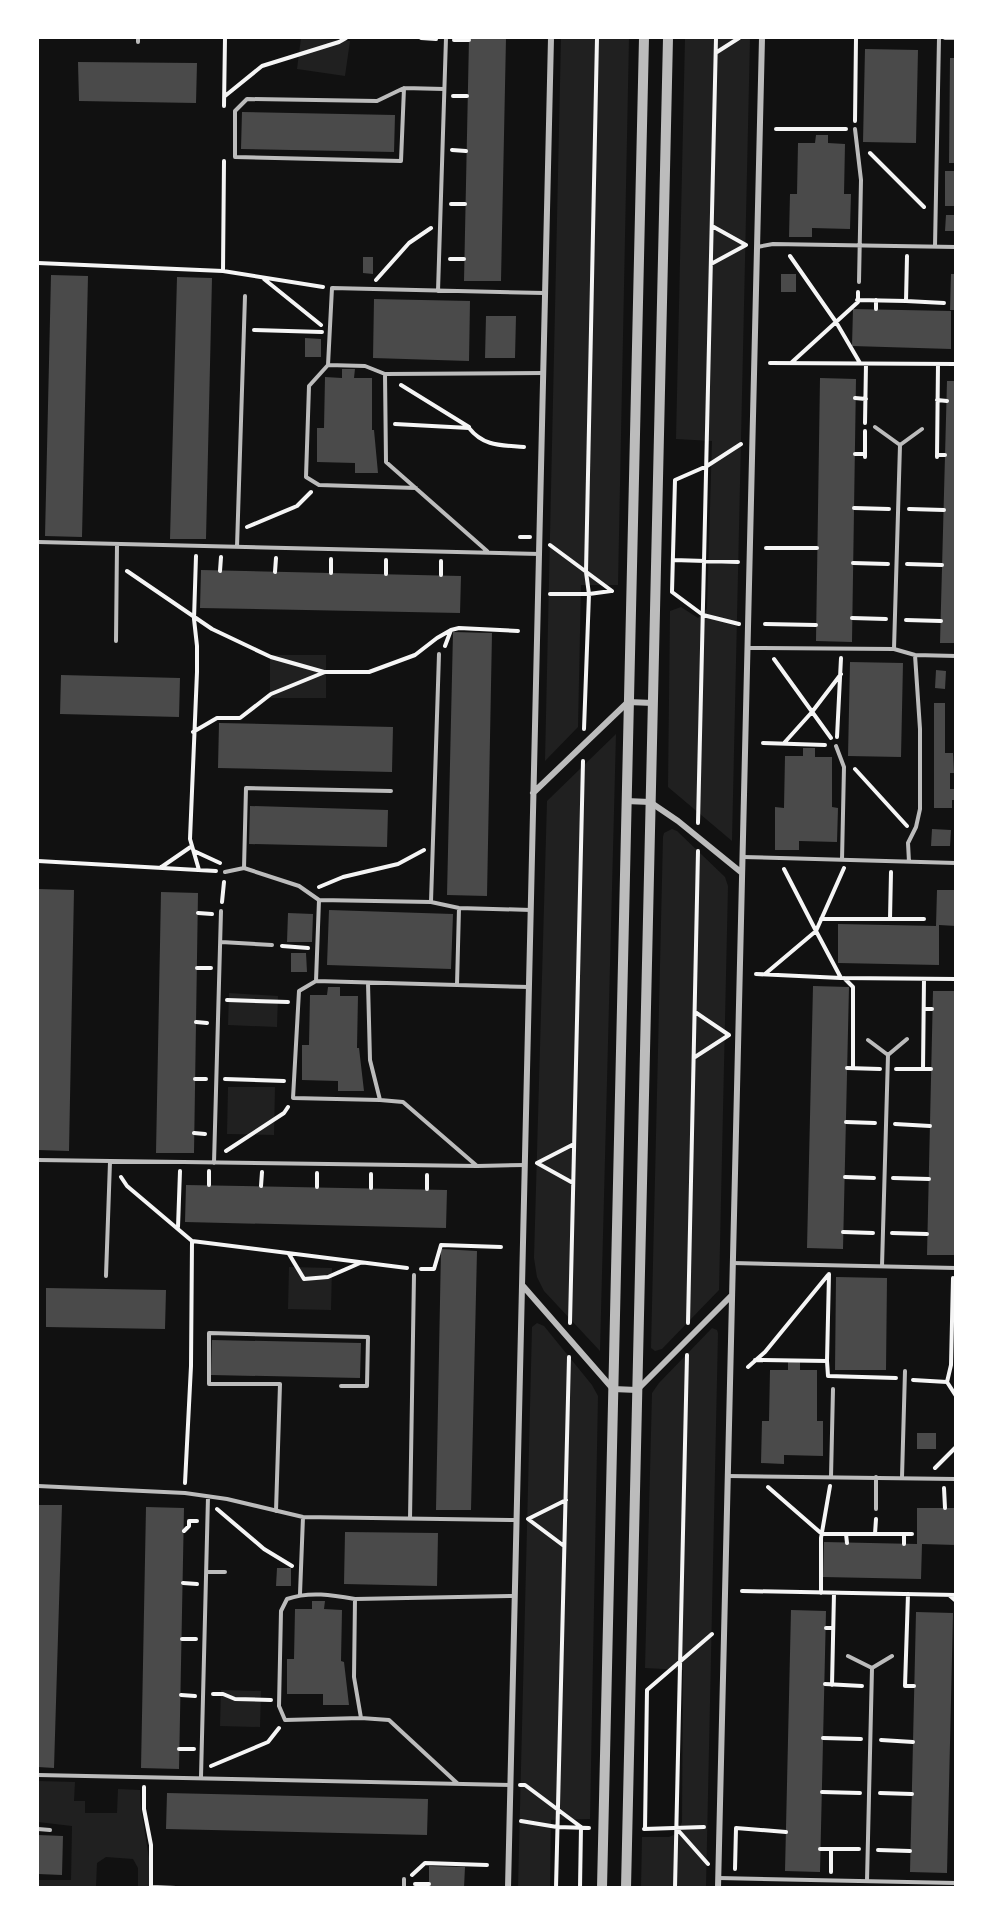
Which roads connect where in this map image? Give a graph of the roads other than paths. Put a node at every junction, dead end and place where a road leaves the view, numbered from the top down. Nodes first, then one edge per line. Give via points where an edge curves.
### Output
1 (445, 38) edge
2 (551, 38) edge
3 (644, 38) edge
4 (668, 38) edge
5 (762, 38) edge
6 (939, 38) edge
7 (945, 38) edge
8 (956, 38) edge
9 (404, 88) junction
10 (444, 89) junction
11 (855, 129) road end
12 (861, 245) junction
13 (935, 246) junction
14 (757, 247) junction
15 (956, 247) edge
16 (859, 282) road end
17 (438, 291) junction
18 (544, 293) junction
19 (245, 296) dead end
20 (328, 365) junction
21 (544, 373) junction
22 (385, 374) junction
23 (875, 427) dead end
24 (922, 429) dead end
25 (900, 445) junction
26 (416, 488) junction
27 (38, 542) edge
28 (117, 545) junction
29 (237, 548) junction
30 (487, 552) junction
31 (540, 554) junction
32 (116, 641) dead end
33 (747, 648) junction
34 (894, 649) junction
35 (439, 654) road end
36 (915, 656) junction
37 (956, 656) edge
38 (628, 702) junction
39 (653, 703) junction
40 (836, 746) road end
41 (391, 791) dead end
42 (533, 793) junction
43 (626, 801) junction
44 (650, 802) junction
45 (742, 857) junction
46 (844, 860) junction
47 (909, 862) junction
48 (956, 863) edge
49 (244, 868) junction
50 (225, 872) road end
51 (742, 873) junction
52 (318, 900) junction
53 (431, 902) junction
54 (459, 908) junction
55 (532, 910) junction
56 (221, 911) road end
57 (221, 942) junction
58 (272, 945) road end
59 (316, 981) junction
60 (368, 983) junction
61 (458, 985) junction
62 (529, 987) junction
63 (907, 1039) dead end
64 (867, 1040) dead end
65 (888, 1055) junction
66 (380, 1100) junction
67 (38, 1160) edge
68 (110, 1162) junction
69 (214, 1163) junction
70 (525, 1165) junction
71 (477, 1166) junction
72 (733, 1263) junction
73 (882, 1266) junction
74 (954, 1268) edge
75 (414, 1275) dead end
76 (106, 1276) dead end
77 (523, 1286) junction
78 (732, 1295) junction
79 (905, 1371) dead end
80 (342, 1386) dead end
81 (613, 1389) junction
82 (833, 1389) dead end
83 (637, 1390) junction
84 (728, 1476) junction
85 (831, 1477) junction
86 (876, 1477) junction
87 (902, 1477) junction
88 (956, 1479) edge
89 (38, 1486) edge
90 (208, 1497) junction
91 (876, 1509) dead end
92 (276, 1511) junction
93 (303, 1517) junction
94 (410, 1519) junction
95 (517, 1521) junction
96 (207, 1572) junction
97 (225, 1572) dead end
98 (300, 1594) junction
99 (514, 1596) junction
100 (355, 1599) junction
101 (848, 1656) dead end
102 (892, 1656) dead end
103 (872, 1668) junction
104 (360, 1718) junction
105 (38, 1775) edge
106 (201, 1777) junction
107 (458, 1783) junction
108 (510, 1785) junction
109 (38, 1829) edge
110 (50, 1830) dead end
111 (718, 1878) junction
112 (404, 1881) road end
113 (867, 1881) junction
114 (891, 1882) junction
115 (956, 1883) edge
116 (404, 1887) edge
117 (508, 1887) edge
118 (602, 1887) edge
119 (626, 1887) edge
120 (718, 1887) edge
121 (891, 1887) edge

1 - 10 lane
2 - 18 street
3 - 38 street
4 - 39 street
5 - 14 street
6 - 13 lane
7 - 8 lane
9 - 9 lane via 376,101 247,99 236,111 235,156 401,161
9 - 10 lane
10 - 17 lane
11 - 12 lane via 861,180
12 - 13 lane
12 - 14 lane
12 - 16 lane
13 - 15 lane
14 - 33 street
17 - 18 lane
17 - 20 lane via 332,288
18 - 21 street
19 - 29 lane
20 - 22 lane via 365,366
20 - 26 lane via 309,386 306,477 319,485
21 - 22 lane
21 - 31 street
22 - 26 lane via 387,462
23 - 25 lane
24 - 25 lane
25 - 34 lane
26 - 30 lane
27 - 28 lane
28 - 29 lane
28 - 32 lane
29 - 30 lane
30 - 31 lane
31 - 42 street
33 - 34 lane
33 - 45 street
34 - 36 lane
35 - 53 lane
36 - 37 lane
36 - 47 lane via 920,809 908,843
38 - 39 street
38 - 42 street
38 - 43 street
39 - 44 street
40 - 46 lane via 844,767
41 - 49 lane via 246,788
42 - 55 street
43 - 44 street
43 - 81 street
44 - 51 street
44 - 83 street
45 - 46 lane
45 - 51 street
46 - 47 lane
47 - 48 lane
49 - 50 lane
49 - 52 lane via 299,886
51 - 72 street
52 - 53 lane
52 - 59 lane
53 - 54 lane
54 - 55 lane
54 - 61 lane
55 - 62 street
56 - 57 lane
57 - 58 lane
57 - 69 lane
59 - 60 lane
59 - 66 lane via 298,991 293,1098
60 - 61 lane
60 - 66 lane via 370,1060
61 - 62 lane
62 - 70 street
63 - 65 lane
64 - 65 lane
65 - 73 lane
66 - 71 lane via 404,1102
67 - 68 lane
68 - 69 lane
68 - 76 lane
69 - 71 lane
70 - 71 lane
70 - 77 street
72 - 73 lane
72 - 78 street
73 - 74 lane
75 - 94 lane
77 - 81 street
77 - 95 street
78 - 83 street
78 - 84 street
79 - 87 lane
80 - 92 lane via 368,1386 368,1337 209,1333 209,1384 280,1384
81 - 83 street
81 - 118 street
82 - 85 lane
83 - 119 street
84 - 85 lane
84 - 111 street
85 - 86 lane
86 - 87 lane
86 - 91 lane
87 - 88 lane
89 - 90 lane
90 - 92 lane
90 - 96 lane
92 - 93 lane
93 - 94 lane
93 - 98 lane
94 - 95 lane
95 - 99 street
96 - 97 lane
96 - 106 lane
98 - 100 lane
98 - 104 lane via 287,1599 281,1611 279,1706 285,1720
99 - 100 lane
99 - 108 street
100 - 104 lane via 354,1677
101 - 103 lane
102 - 103 lane
103 - 113 lane
104 - 107 lane via 389,1720
105 - 106 lane
106 - 107 lane
107 - 108 lane
108 - 117 street
109 - 110 lane
111 - 113 lane
111 - 120 street
112 - 116 lane
113 - 114 lane
114 - 115 lane
114 - 121 lane

